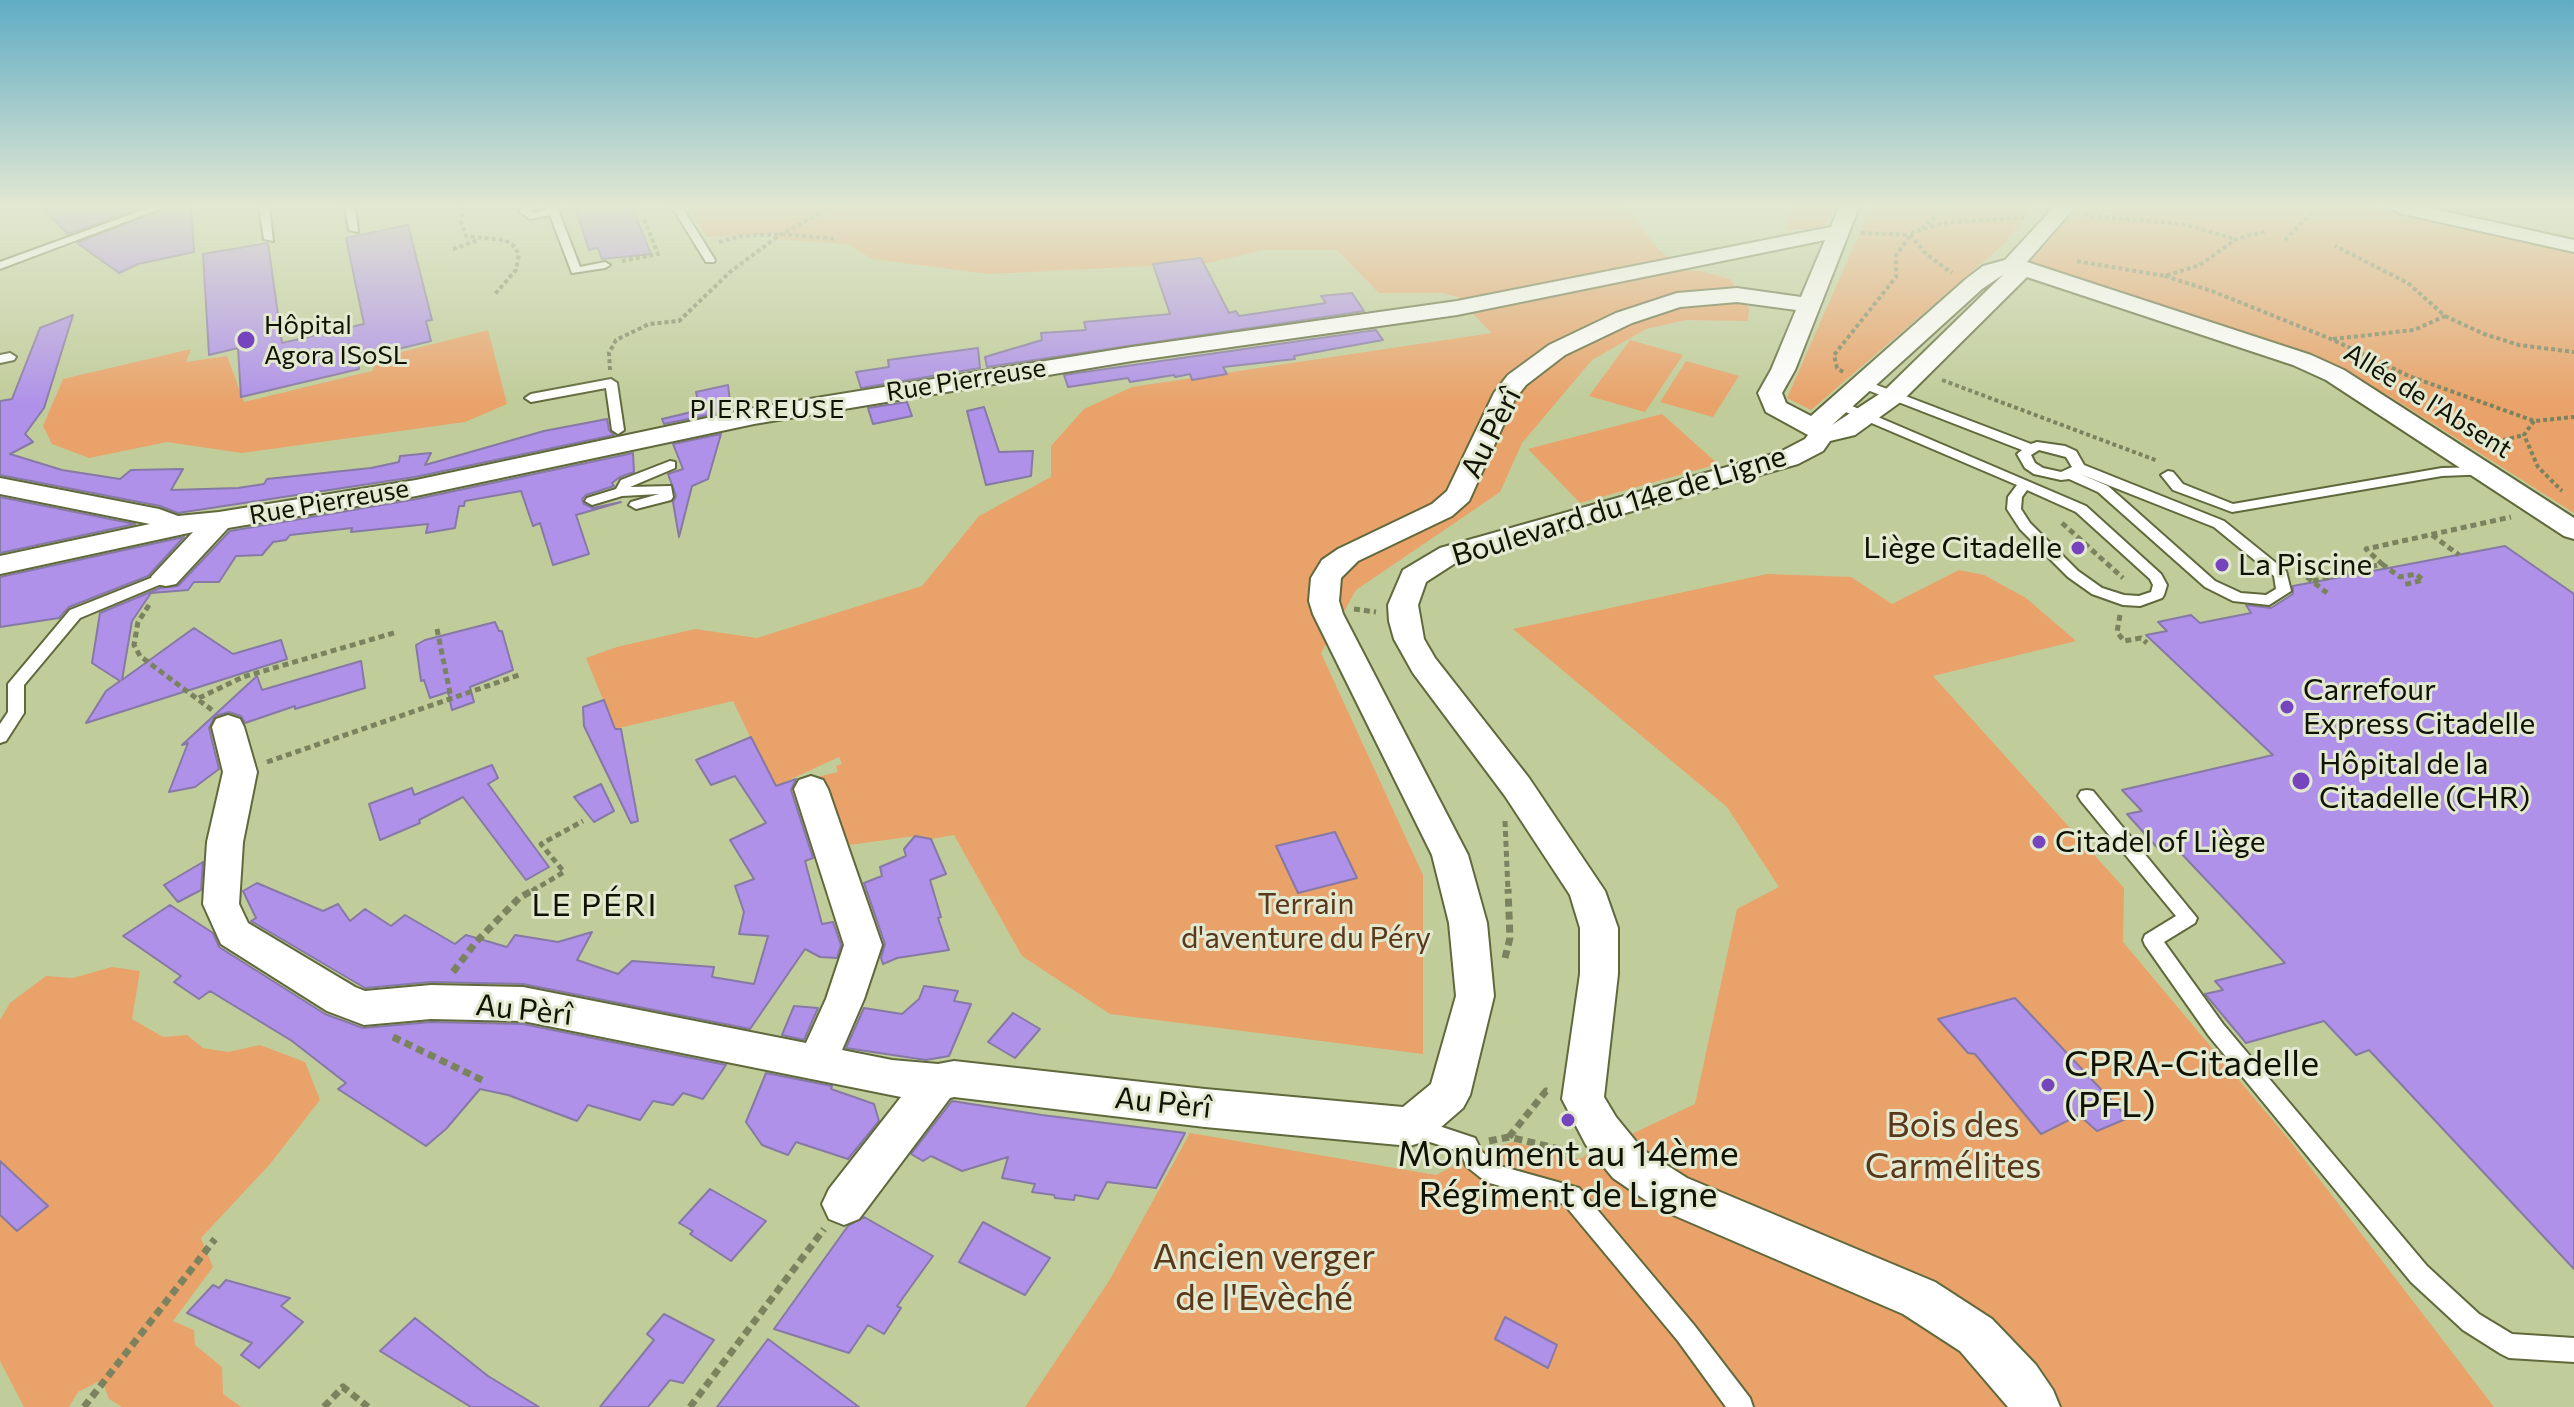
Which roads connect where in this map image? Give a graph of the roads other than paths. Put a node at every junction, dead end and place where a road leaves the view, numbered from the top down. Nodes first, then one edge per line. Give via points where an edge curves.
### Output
1 (1637, 273) edge
2 (1821, 273) edge
3 (1989, 273) edge
4 (2017, 273) edge
5 (2067, 273) edge
6 (1807, 305) junction
7 (1861, 383) junction
8 (531, 398) dead end
9 (1891, 399) junction
10 (1838, 404) junction
11 (1866, 417) junction
12 (1819, 433) junction
13 (2026, 451) junction
14 (620, 460) junction
15 (670, 465) dead end
16 (2075, 471) junction
17 (2485, 471) junction
18 (2025, 484) junction
19 (0, 486) edge
20 (2160, 500) junction
21 (592, 501) dead end
22 (636, 505) dead end
23 (2232, 508) junction
24 (219, 521) junction
25 (2219, 524) junction
26 (174, 525) junction
27 (2574, 530) edge
28 (0, 565) edge
29 (166, 577) joint
30 (228, 727) road end
31 (0, 737) edge
32 (811, 789) dead end
33 (2087, 796) dead end
34 (817, 1062) junction
35 (938, 1082) junction
36 (1410, 1127) junction
37 (844, 1204) road end
38 (2574, 1350) edge
39 (1741, 1407) edge
40 (2036, 1407) edge

1 - 14 street, Rue Pierreuse via 1489,303 754,416
2 - 6 street
3 - 7 street
4 - 9 street
5 - 17 street, Allée de l'Absent via 2302,360 2355,386
6 - 12 street via 1770,393 1775,407
6 - 36 street, Au Pèrî via 1737,295 1677,300 1624,318 1548,355 1503,398 1459,495 1442,510 1348,555 1326,578 1328,614 1450,855 1468,923 1475,996 1449,1095
7 - 9 lane
7 - 10 street
8 - 14 lane via 611,383
9 - 11 street
9 - 13 lane
10 - 11 lane
10 - 12 street via 1822,418
11 - 12 street via 1840,433
11 - 18 lane
12 - 40 street, Boulevard du 14e de Ligne via 1814,445 1789,458 1450,554 1413,577 1406,591 1409,639 1587,891 1599,928 1592,1115 1628,1164 1672,1193 1919,1298 1976,1335
13 - 16 lane via 2030,465 2039,471
13 - 16 lane via 2060,449 2076,459
14 - 15 lane
14 - 21 lane
14 - 22 lane via 666,489 666,497
14 - 24 street, Rue Pierreuse
16 - 20 lane
16 - 25 lane via 2103,489 2210,584 2238,598 2269,600 2284,591 2281,574
17 - 23 lane via 2442,472
17 - 27 street, Allée de l'Absent
18 - 18 lane via 2081,509 2156,577 2157,595 2123,600 2097,591 2073,574 2014,509
19 - 26 street via 159,517
20 - 23 lane via 2173,481
20 - 25 lane
23 - 25 lane
24 - 26 street, Rue Pierreuse
24 - 29 street
26 - 28 street, Rue Pierreuse
29 - 31 lane via 75,614 16,684 16,713
30 - 34 street, Au Pèrî via 240,772 225,842 221,904 234,933 341,999 364,1008 431,1002 523,1004
32 - 34 street via 863,945
33 - 38 lane via 2188,918 2152,940 2216,1030 2419,1274 2471,1322 2509,1346
34 - 35 street, Au Pèrî
35 - 36 street, Au Pèrî via 954,1079
35 - 37 street
36 - 39 lane via 1468,1145 1474,1159 1494,1175 1571,1195

